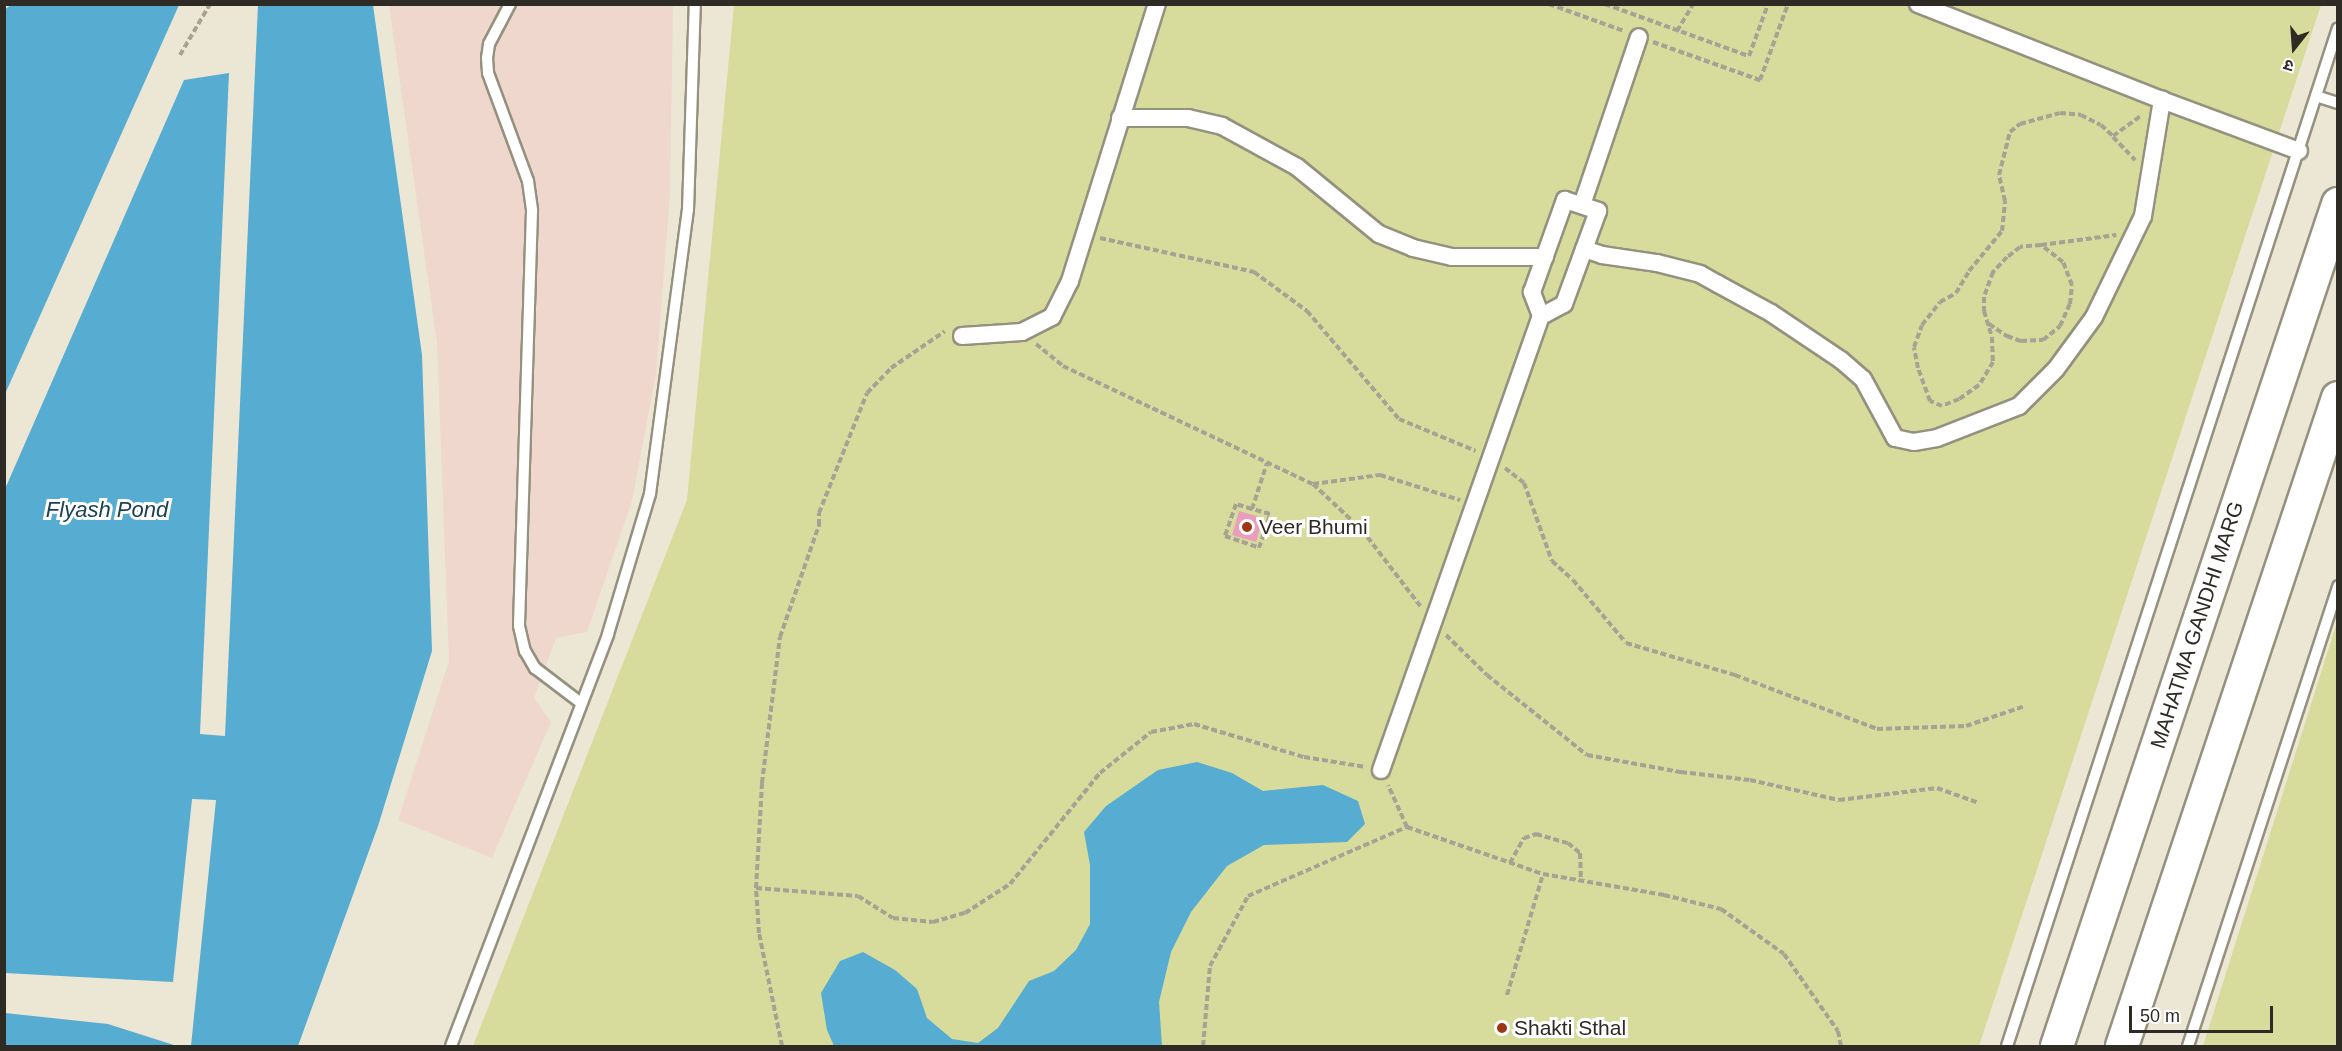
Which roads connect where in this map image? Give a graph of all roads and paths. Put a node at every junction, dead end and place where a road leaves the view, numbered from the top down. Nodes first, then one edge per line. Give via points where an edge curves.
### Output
1 (210, 4) edge
2 (510, 4) edge
3 (695, 4) edge
4 (1157, 4) edge
5 (1549, 4) edge
6 (1605, 4) edge
7 (1693, 4) edge
8 (1768, 4) edge
9 (1788, 4) edge
10 (1918, 4) edge
11 (1617, 6) edge
12 (2337, 28) edge
13 (1677, 31) junction
14 (1639, 37) junction
15 (180, 54) dead end
16 (2316, 96) junction
17 (2162, 100) junction
18 (2337, 103) edge
19 (1120, 118) junction
20 (2113, 136) junction
21 (2299, 151) junction
22 (2150, 176) junction
23 (2337, 204) edge
24 (1582, 206) junction
25 (2137, 231) junction
26 (1084, 235) junction
27 (2041, 245) junction
28 (1584, 249) junction
29 (1545, 256) junction
30 (1541, 315) junction
31 (1989, 324) junction
32 (1022, 332) junction
33 (962, 336) joint
34 (2337, 398) edge
35 (1491, 458) junction
36 (1267, 462) junction
37 (1313, 484) junction
38 (1475, 505) junction
39 (1252, 509) junction
40 (2337, 586) edge
41 (1433, 622) junction
42 (582, 703) junction
43 (2025, 706) dead end
44 (1381, 770) junction
45 (1979, 803) dead end
46 (1407, 827) junction
47 (1510, 863) junction
48 (1543, 874) junction
49 (1581, 881) junction
50 (756, 888) junction
51 (1507, 995) dead end
52 (451, 1047) edge
53 (782, 1047) edge
54 (1203, 1047) edge
55 (1841, 1047) edge
56 (2007, 1047) edge
57 (2057, 1047) edge
58 (2122, 1047) edge
59 (2188, 1047) edge

1 - 15 path
2 - 42 lane via 489,44 487,58 488,73 528,181 532,211 519,626 525,651 535,668
3 - 42 lane via 688,210 650,495 608,634
4 - 19 street
5 - 14 path
6 - 11 path
7 - 13 path
8 - 13 path via 1749,56
9 - 14 path via 1760,80
10 - 17 street
11 - 13 path
12 - 16 lane
14 - 24 street
16 - 18 lane
16 - 21 lane
17 - 20 path
17 - 21 street
17 - 22 street
19 - 26 street
19 - 29 street via 1188,118 1222,126 1297,167 1379,234 1413,248 1452,257
20 - 22 path
20 - 31 path via 2081,115 2060,112 2019,124 2010,132 1999,175 2005,201 2002,231 1956,293 1941,302 1922,326 1914,346 1930,401 1942,406 1979,385 1993,362
21 - 56 lane
22 - 25 street
23 - 57 main road, MAHATMA GANDHI MARG
24 - 28 street via 1598,211
24 - 29 street via 1565,200
25 - 27 path
25 - 28 street via 2094,317 2019,406 1937,438 1914,442 1895,438 1863,379 1771,313 1700,274
26 - 32 street via 1070,281 1052,318
26 - 35 path via 1254,272 1307,311 1399,419
27 - 31 path via 2020,247 1993,272 1984,297
27 - 31 path via 2063,262 2072,285 2070,304 2060,326 2043,340 2020,341
28 - 30 street via 1564,304
29 - 30 street via 1532,292
30 - 35 street
32 - 33 street
32 - 36 path via 1064,366
33 - 50 path via 945,331 891,368 867,393 819,513 819,525 780,637 762,783
34 - 58 main road
35 - 38 street
35 - 43 path via 1524,483 1552,561 1626,643 1735,675 1877,729 1966,726
36 - 37 path
36 - 39 path
37 - 38 path via 1380,475
37 - 41 path via 1362,530
38 - 41 street
39 - 39 path via 1270,514 1259,548 1225,536 1236,504
40 - 59 lane
41 - 44 street
41 - 45 path via 1488,675 1587,755 1750,780 1839,800 1937,788
42 - 52 lane
44 - 46 path
44 - 50 path via 1304,757 1194,724 1151,732 1100,773 1010,884 965,913 933,922 893,918 858,896
46 - 47 path
46 - 54 path via 1248,896 1210,966
47 - 48 path
47 - 49 path via 1524,838 1536,834 1568,843 1580,853
48 - 49 path
48 - 51 path
49 - 55 path via 1720,909 1784,954 1838,1031
50 - 53 path via 759,933

